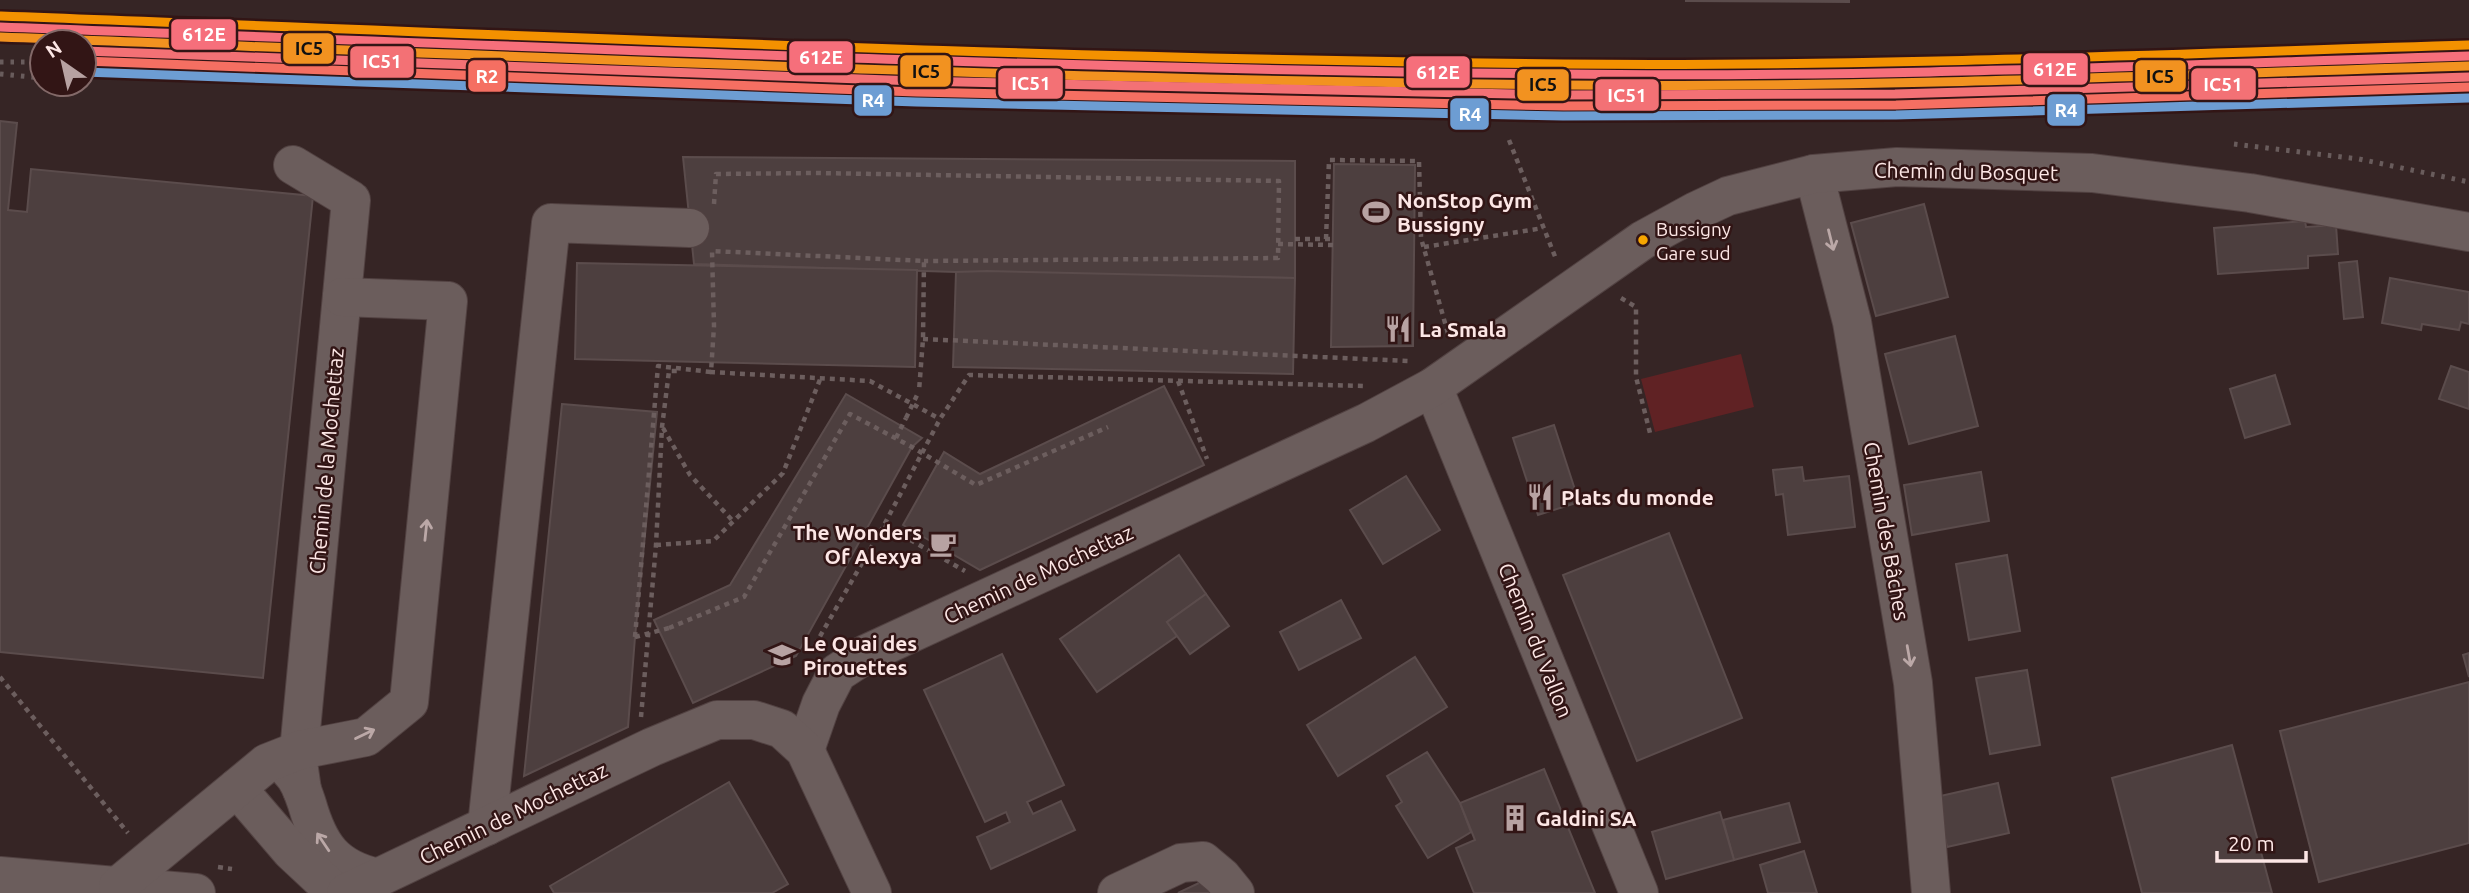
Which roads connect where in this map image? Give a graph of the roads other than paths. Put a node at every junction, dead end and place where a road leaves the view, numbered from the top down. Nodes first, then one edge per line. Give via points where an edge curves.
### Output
1 (293, 164) dead end
2 (1814, 174) junction
3 (2469, 232) edge
4 (707, 233) road end
5 (342, 297) junction
6 (1424, 374) junction
7 (805, 750) junction
8 (283, 756) junction
9 (237, 788) junction
10 (487, 826) junction
11 (0, 876) edge
12 (362, 885) edge
13 (118, 886) junction
14 (196, 893) edge
15 (336, 893) edge
16 (872, 893) edge
17 (1117, 893) edge
18 (1235, 893) edge
19 (1639, 893) edge
20 (1931, 893) edge

1 - 5 street, Chemin de la Mochettaz via 351,200
2 - 3 street, Chemin du Bosquet via 1896,167 2092,173 2250,194
2 - 6 street, Chemin du Bosquet via 1728,196 1696,211
2 -> 20 street, Chemin des Bâches via 1852,322 1913,683
4 - 10 street via 551,223
5 - 8 street, Chemin de la Mochettaz
8 -> 5 street via 366,737 409,702 448,301
6 - 7 street, Chemin de Mochettaz via 1366,423 866,654 837,673
6 - 19 street, Chemin du Vallon
7 - 10 street, Chemin de Mochettaz via 782,729 754,720 717,720
7 - 16 street
8 - 9 street
12 -> 8 street, Chemin de la Mochettaz via 358,873 339,863 314,830 298,762
9 - 13 street
9 - 15 street
10 - 12 street, Chemin de Mochettaz
11 - 13 street
13 - 14 street
17 - 18 street via 1181,863 1203,861

